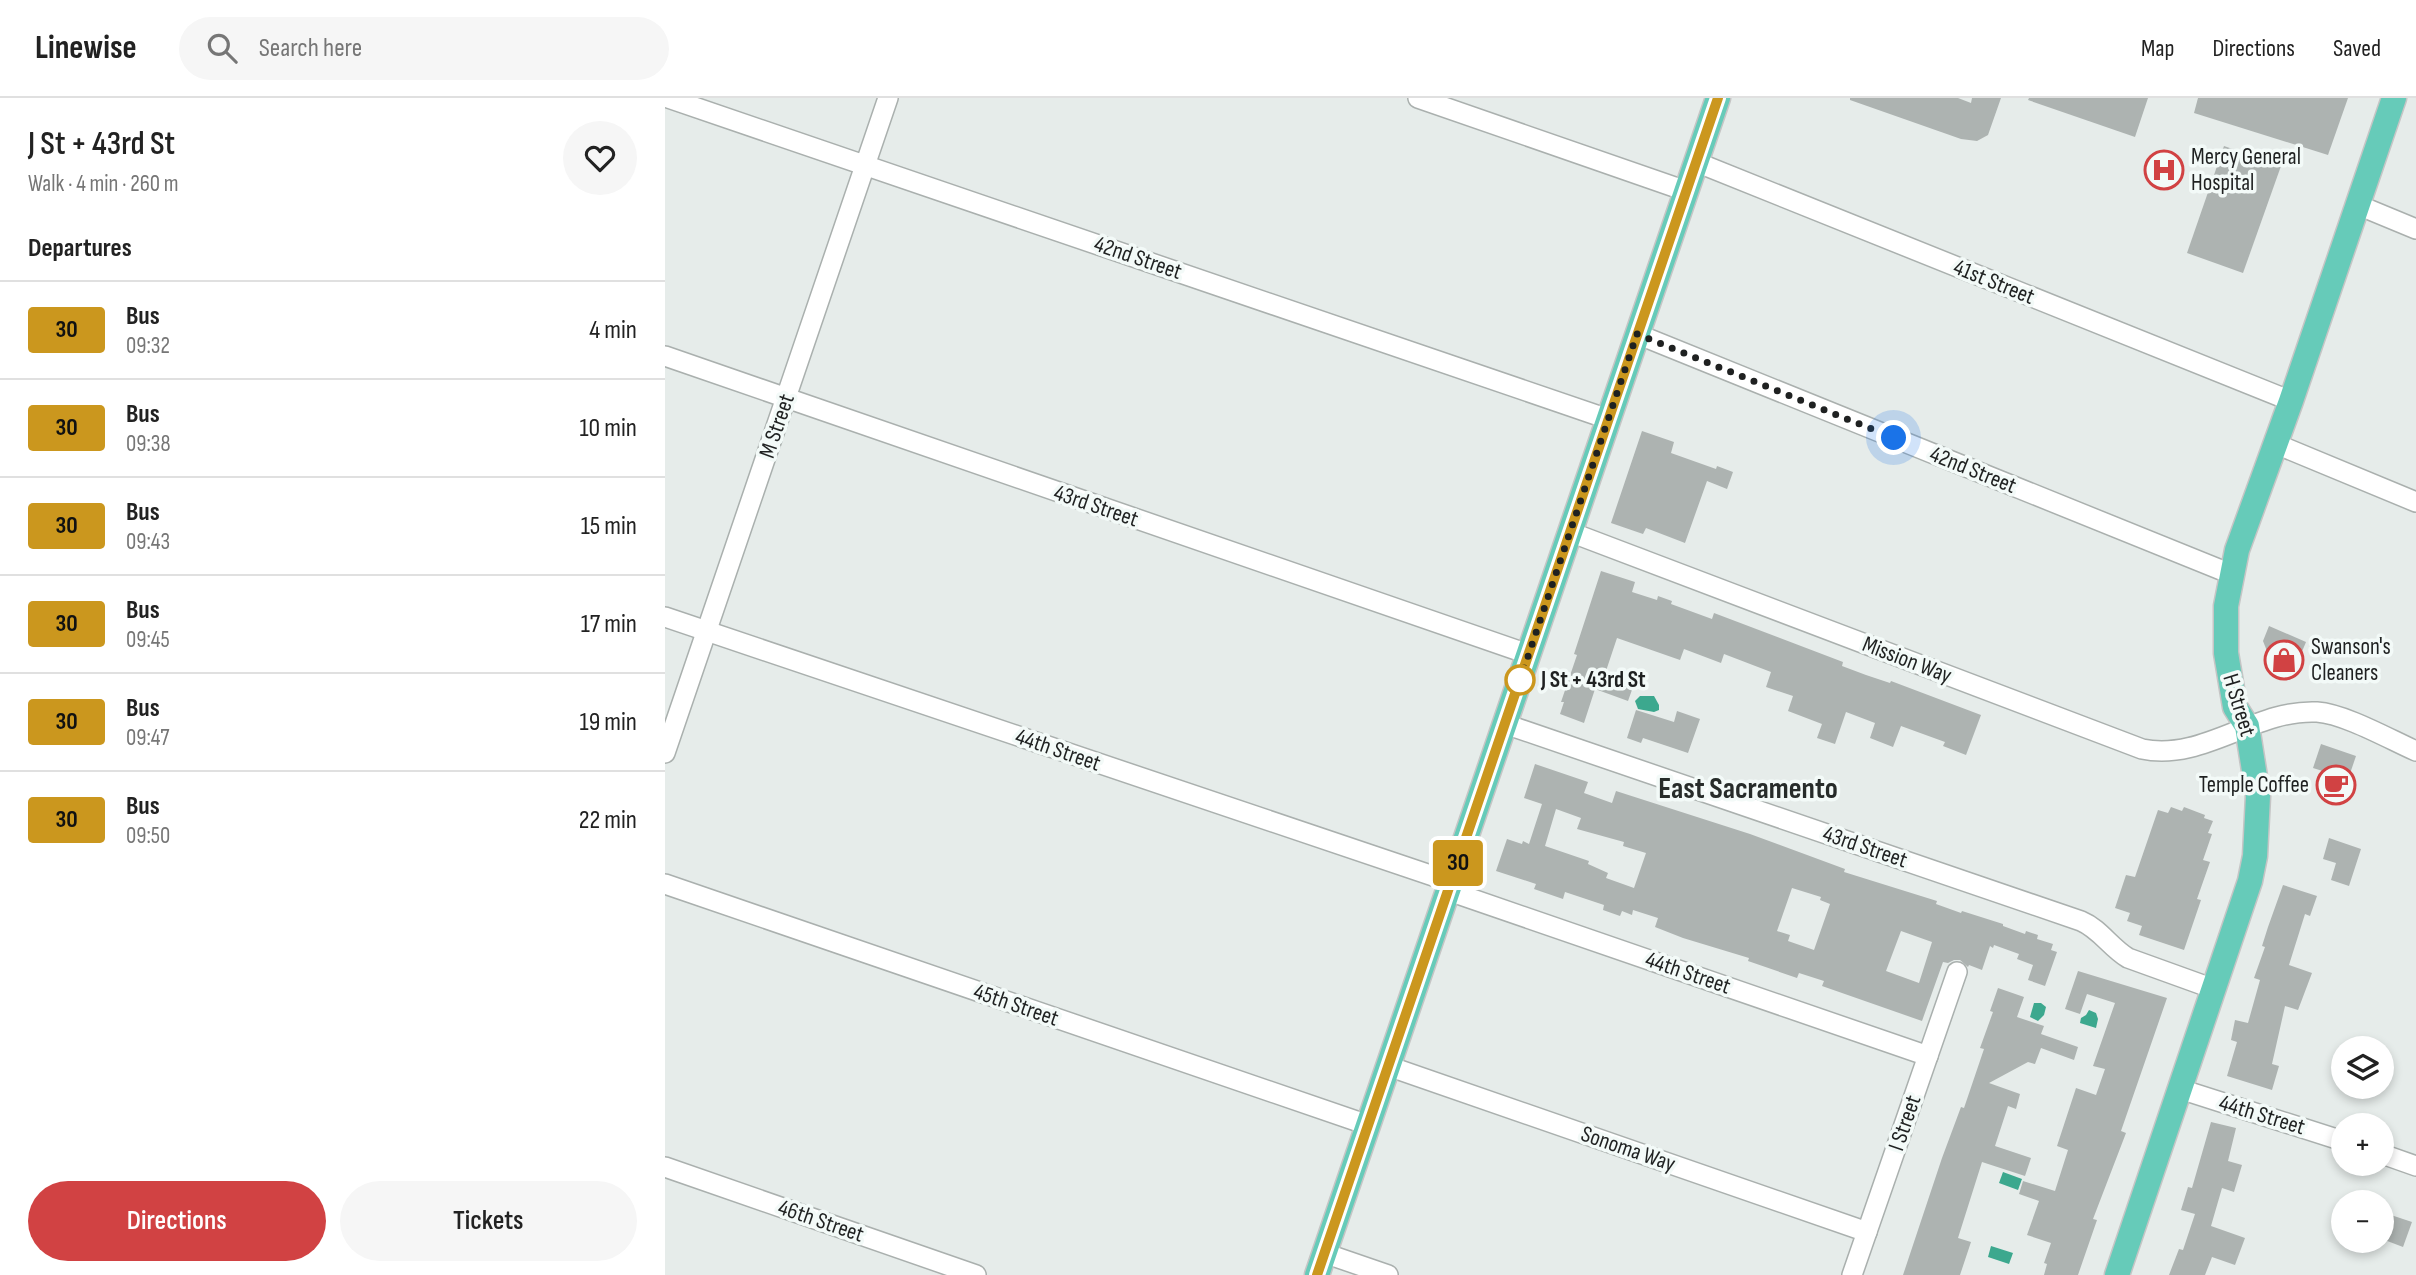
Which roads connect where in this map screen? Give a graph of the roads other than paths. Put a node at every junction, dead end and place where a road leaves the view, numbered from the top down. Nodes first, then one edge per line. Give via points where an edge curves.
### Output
1 (668, 98) edge
2 (888, 98) edge
3 (1418, 98) edge
4 (1718, 98) edge
5 (2394, 98) edge
6 (1696, 162) junction
7 (865, 165) junction
8 (1686, 191) junction
9 (2358, 205) junction
10 (2416, 229) edge
11 (1637, 334) junction
12 (665, 356) edge
13 (786, 399) junction
14 (2291, 401) junction
15 (1608, 419) junction
16 (2276, 444) junction
17 (2416, 502) edge
18 (1570, 532) junction
19 (2231, 574) junction
20 (665, 617) edge
21 (706, 631) junction
22 (1528, 654) junction
23 (1505, 724) junction
24 (2247, 726) junction
25 (2416, 751) edge
26 (665, 753) edge
27 (665, 884) edge
28 (1450, 887) junction
29 (1957, 972) dead end
30 (2214, 989) junction
31 (1928, 1056) junction
32 (1388, 1066) junction
33 (2180, 1089) junction
34 (1368, 1125) junction
35 (2331, 1137) edge
36 (2394, 1158) edge
37 (2416, 1166) edge
38 (665, 1167) edge
39 (1867, 1232) junction
40 (1321, 1264) edge
41 (976, 1275) edge
42 (1388, 1275) edge
43 (1852, 1275) edge
44 (2117, 1275) edge

1 - 7 street, 42nd Street
2 - 7 street, M Street
3 - 8 street
4 - 6 main road
5 - 9 main road, H Street
6 - 8 main road
6 - 14 street, 41st Street
7 - 13 street, M Street
7 - 15 street, 42nd Street
8 - 11 main road
9 - 10 street
9 - 14 main road, H Street
11 - 15 main road
11 - 19 street, 42nd Street
12 - 13 street, 43rd Street
13 - 21 street, M Street
13 - 22 street, 43rd Street
14 - 16 main road, H Street
15 - 18 main road
16 - 17 street
16 - 19 main road, H Street
18 - 22 main road
18 - 24 street, Mission Way via 2142,749 2184,749
19 - 24 main road, H Street via 2226,666 2235,707
20 - 21 street, 44th Street
21 - 26 street, M Street
21 - 28 street, 44th Street
22 - 23 main road
23 - 28 main road
23 - 30 street, 43rd Street via 2081,921 2128,958
24 - 25 street via 2287,713 2319,712
24 - 30 main road, H Street via 2258,796 2255,856
27 - 34 street, 45th Street
28 - 31 street, 44th Street
28 - 32 main road
29 - 31 street, I Street
30 - 33 main road, H Street
31 - 39 street, I Street
32 - 34 main road
32 - 39 street, Sonoma Way
33 - 35 street, 44th Street
33 - 44 main road, H Street
34 - 40 main road
36 - 37 street
38 - 41 street, 46th Street
39 - 43 street, I Street
40 - 42 street

